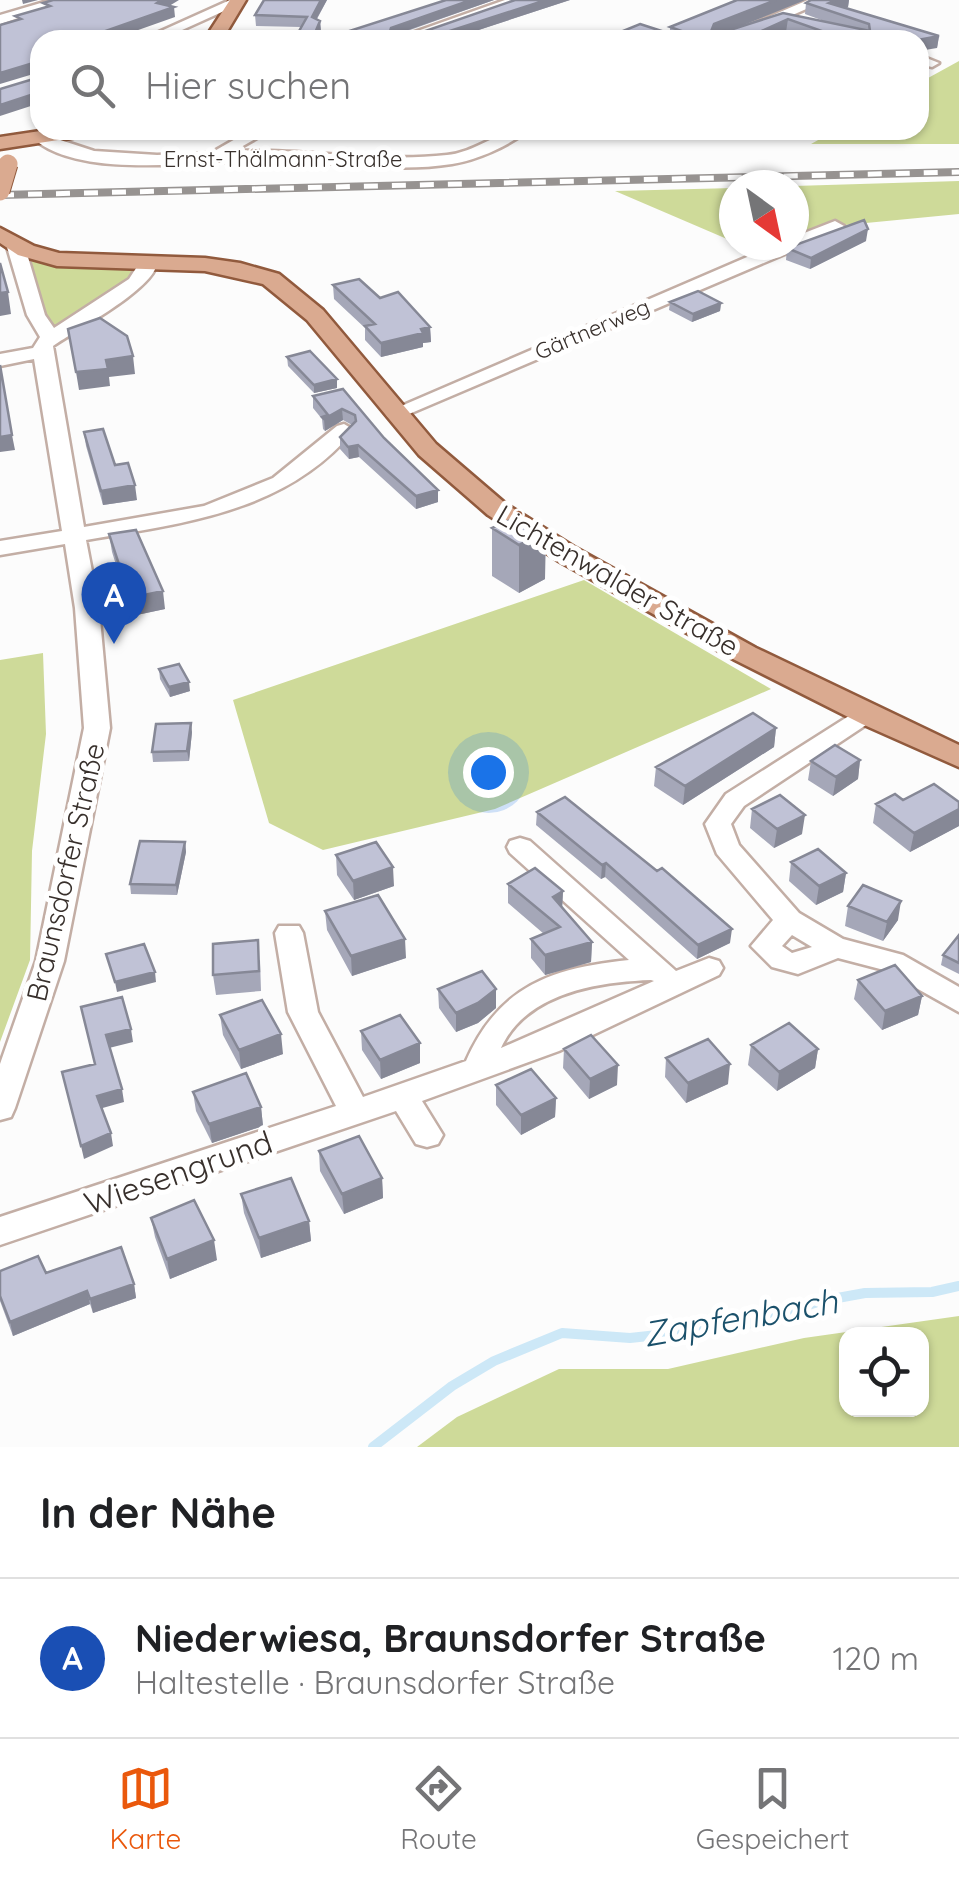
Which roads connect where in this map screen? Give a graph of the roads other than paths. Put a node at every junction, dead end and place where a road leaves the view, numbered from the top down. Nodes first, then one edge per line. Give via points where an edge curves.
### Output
1 (66, 0) edge
2 (519, 0) edge
3 (820, 0) edge
4 (237, 1) edge
5 (782, 16) junction
6 (0, 20) edge
7 (813, 26) edge
8 (171, 30) edge
9 (219, 30) edge
10 (428, 30) edge
11 (747, 30) edge
12 (33, 140) edge
13 (44, 140) edge
14 (244, 140) edge
15 (496, 140) edge
16 (6, 143) edge
17 (213, 156) junction
18 (0, 191) edge
19 (835, 226) edge
20 (809, 237) edge
21 (8, 241) edge
22 (754, 260) edge
23 (148, 264) junction
24 (46, 345) junction
25 (0, 360) edge
26 (395, 413) junction
27 (344, 430) edge
28 (75, 538) junction
29 (0, 548) edge
30 (863, 715) junction
31 (959, 756) edge
32 (520, 847) dead end
33 (290, 933) dead end
34 (709, 968) dead end
35 (667, 976) junction
36 (959, 1001) edge
37 (477, 1069) junction
38 (404, 1096) junction
39 (0, 1108) edge
40 (355, 1112) junction
41 (427, 1135) dead end
42 (0, 1231) edge

1 - 6 street
2 - 10 street
3 - 5 street
4 - 8 street
4 - 9 main road
5 - 7 street
5 - 11 street
12 - 16 main road
13 - 17 street, Ernst-Thälmann-Straße via 110,156
14 - 17 street
15 - 17 street, Ernst-Thälmann-Straße via 449,160
16 - 18 main road, bridge
19 - 20 street, Gärtnerweg
21 - 23 main road, Lichtenwalder Straße via 67,260
21 - 24 street, Braunsdorfer Straße
22 - 26 street, Gärtnerweg
23 - 24 street via 136,284
23 - 26 main road, Lichtenwalder Straße via 233,266 278,282
24 - 25 street
24 - 28 street, Braunsdorfer Straße
26 - 30 main road, Lichtenwalder Straße via 466,486 524,528
27 - 28 street via 281,482 244,499
28 - 29 street
28 - 39 street, Braunsdorfer Straße via 98,728 50,961
30 - 31 main road, Lichtenwalder Straße
30 - 36 street via 736,800 718,824 726,848 789,920 834,946 894,962
32 - 35 street
33 - 40 street via 304,1012
34 - 35 street, Wiesengrund
35 - 37 street, Wiesengrund via 548,1043
35 - 37 street, Wiesengrund via 586,979 518,1006 500,1023
37 - 38 street, Wiesengrund
38 - 40 street, Wiesengrund
38 - 41 street
40 - 42 street, Wiesengrund

